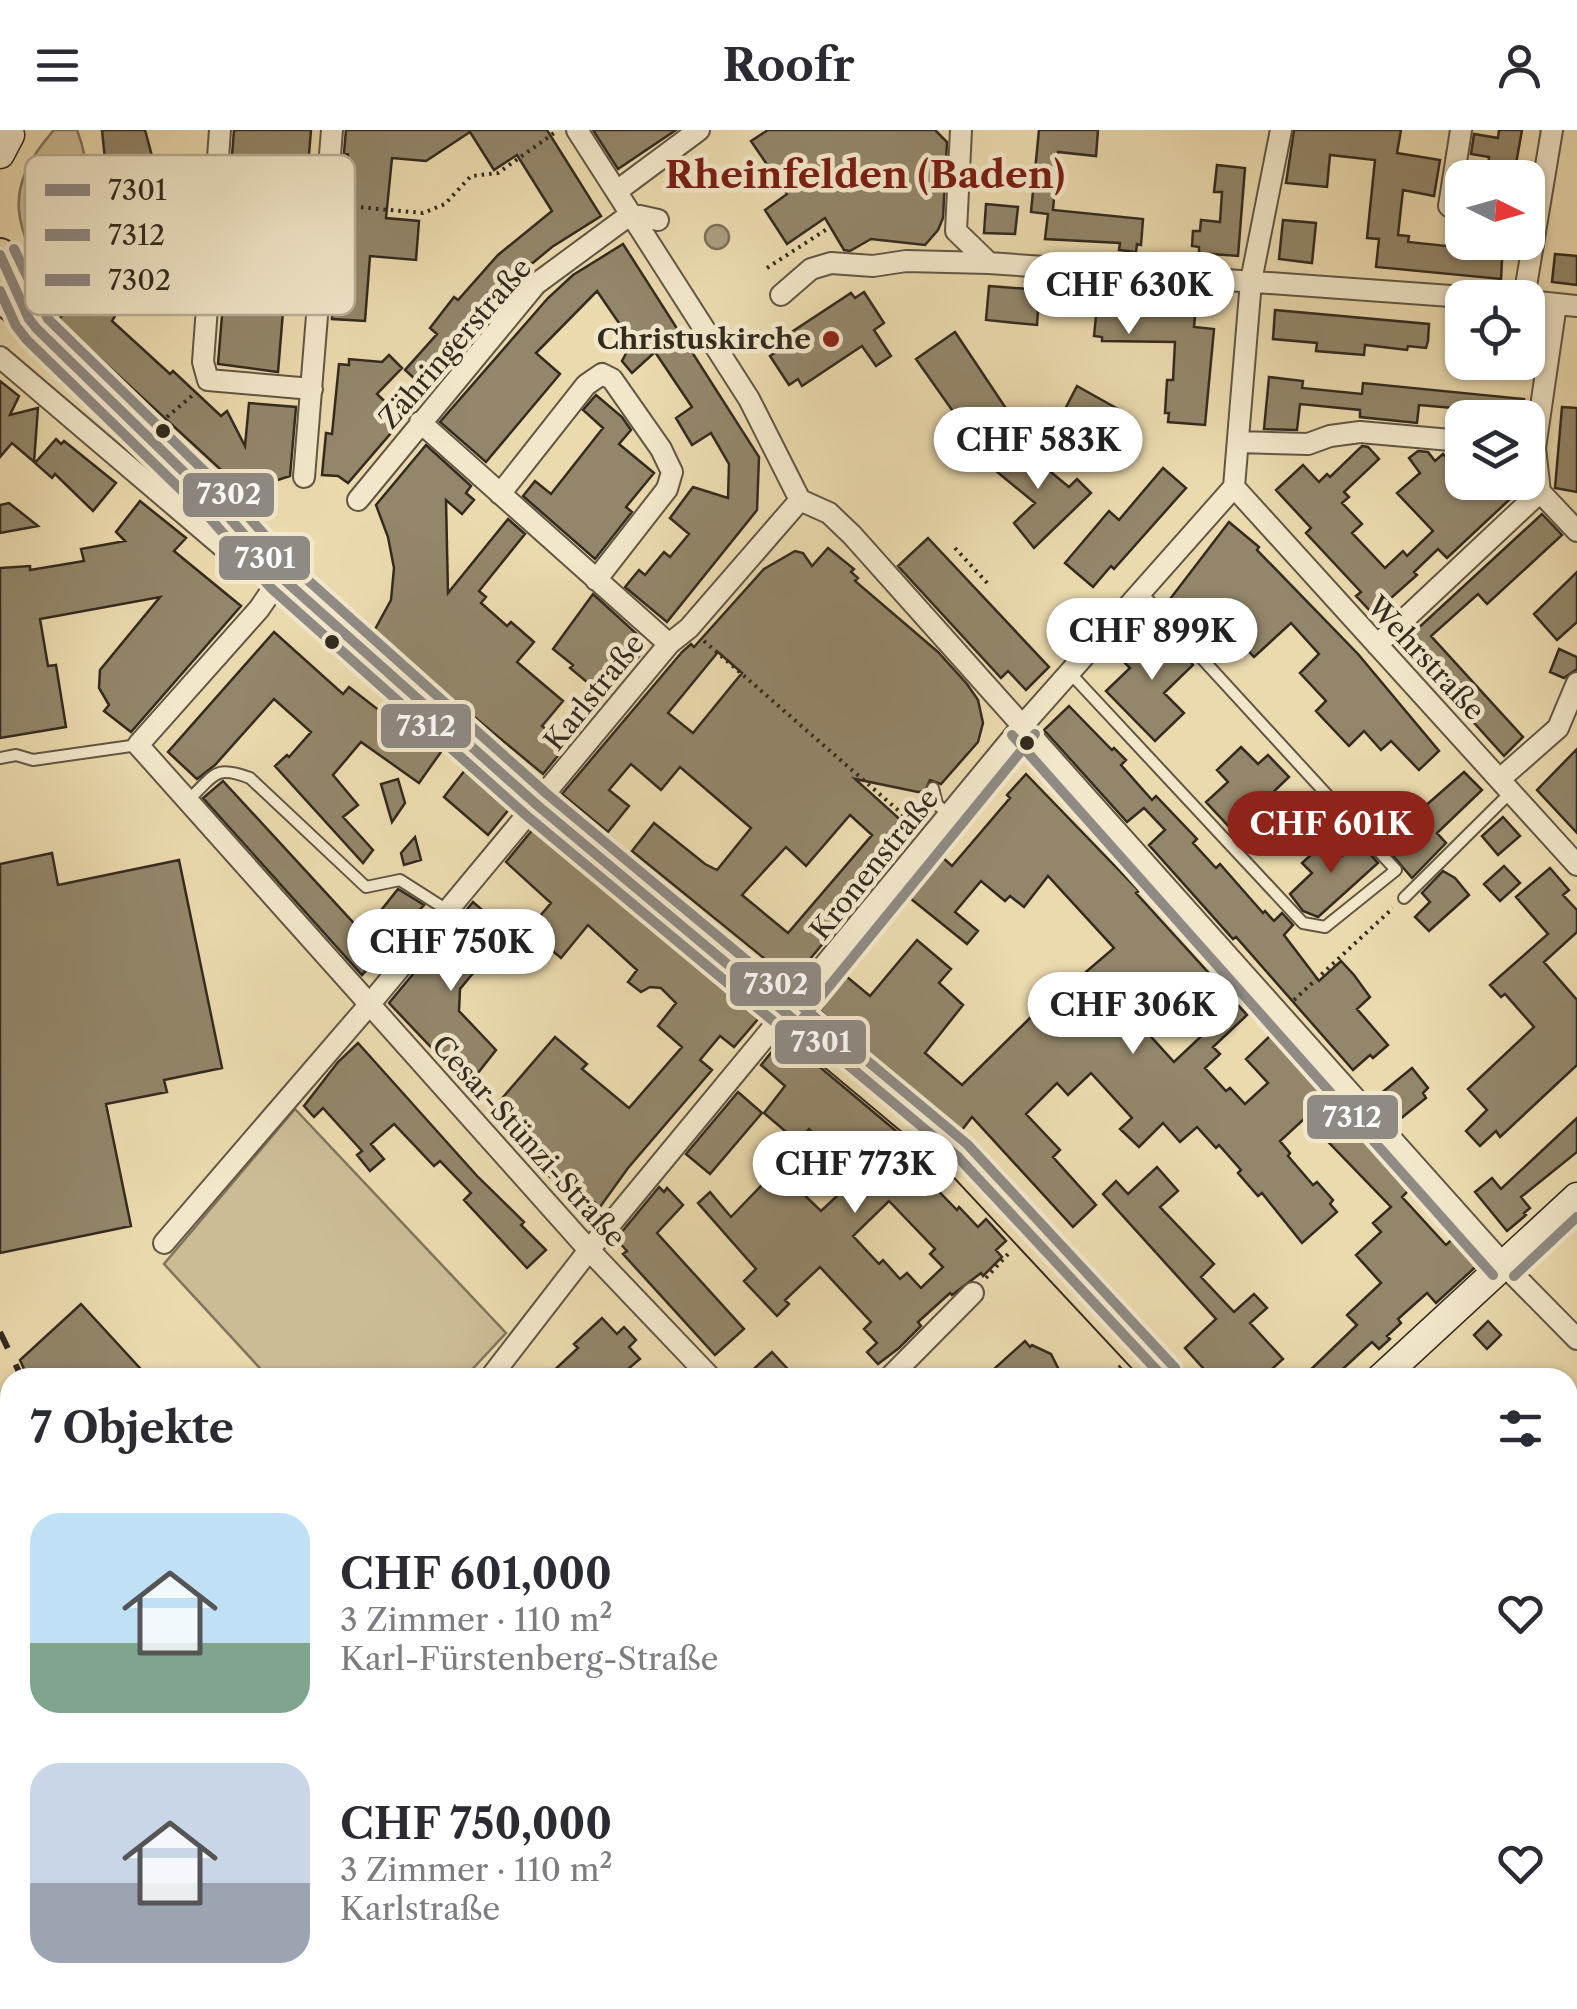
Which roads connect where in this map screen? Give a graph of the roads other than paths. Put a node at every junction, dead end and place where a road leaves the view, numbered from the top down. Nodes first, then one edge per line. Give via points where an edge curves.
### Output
1 (220, 130) edge
2 (332, 130) edge
3 (577, 130) edge
4 (699, 130) edge
5 (961, 130) edge
6 (1282, 130) edge
7 (1461, 130) edge
8 (1552, 130) edge
9 (218, 155) edge
10 (330, 155) edge
11 (1456, 160) edge
12 (1545, 160) edge
13 (617, 192) junction
14 (631, 214) junction
15 (658, 220) dead end
16 (0, 255) edge
17 (989, 263) junction
18 (1251, 280) junction
19 (781, 295) dead end
20 (1445, 295) edge
21 (0, 296) edge
22 (1566, 305) edge
23 (25, 310) edge
24 (27, 315) edge
25 (206, 315) edge
26 (318, 315) edge
27 (29, 319) junction
28 (0, 357) edge
29 (312, 390) junction
30 (1543, 400) edge
31 (420, 422) junction
32 (1445, 440) edge
33 (1239, 442) junction
34 (304, 477) dead end
35 (1234, 488) junction
36 (500, 494) junction
37 (1545, 497) edge
38 (358, 500) dead end
39 (800, 500) junction
40 (1531, 500) edge
41 (1577, 531) edge
42 (280, 576) junction
43 (596, 580) junction
44 (1140, 591) junction
45 (669, 644) junction
46 (1377, 645) junction
47 (1071, 674) junction
48 (1577, 683) edge
49 (1023, 725) junction
50 (138, 745) junction
51 (0, 758) edge
52 (1506, 785) junction
53 (933, 788) dead end
54 (188, 800) junction
55 (537, 805) junction
56 (949, 816) junction
57 (1577, 866) edge
58 (1404, 898) road end
59 (448, 911) junction
60 (369, 1004) junction
61 (788, 1013) junction
62 (1577, 1196) edge
63 (164, 1243) dead end
64 (589, 1250) junction
65 (1504, 1265) junction
66 (973, 1293) road end
67 (1577, 1339) edge
68 (498, 1368) edge
69 (701, 1368) edge
70 (898, 1368) edge
71 (1155, 1368) edge
72 (1392, 1368) edge

1 - 9 street
2 - 10 street
3 - 13 street
4 - 13 street
5 - 17 street via 956,231
6 - 18 street
7 - 11 street
8 - 12 street
13 - 14 street
14 - 15 street
14 - 31 street, Zähringerstraße via 536,284
14 - 39 street via 748,399
16 - 23 main road
17 - 18 street
17 - 19 street via 831,263 811,269
18 - 20 street
18 - 33 street
21 - 27 main road
22 - 30 street
24 - 27 main road
25 - 29 street via 208,380
26 - 29 street
27 - 42 main road via 114,389 146,436
28 - 42 street via 244,564
29 - 34 street
31 - 36 street
31 - 38 street, Zähringerstraße
32 - 33 street via 1360,432 1308,444
33 - 35 street
35 - 44 street, Kronenstraße
35 - 46 street, Wehrstraße
36 - 43 street
36 - 43 street via 586,385 602,374 612,379 668,462 671,483
37 - 41 street
39 - 45 street, Karlstraße
39 - 49 street via 829,513 852,535
40 - 46 street
42 - 50 street via 260,609
42 - 55 main road
43 - 45 street
44 - 47 street, Kronenstraße
44 - 47 lane via 1396,870 1325,926 1303,923
45 - 55 street, Karlstraße
46 - 52 street, Wehrstraße
47 - 49 street, Kronenstraße
48 - 52 street via 1558,728
49 - 56 street, Kronenstraße
49 - 65 street
50 - 51 lane via 34,760
50 - 54 street, Cesar-Stünzi-Straße
52 - 57 street, Wehrstraße
52 - 58 lane
53 - 56 lane via 936,804
54 - 59 lane via 218,772 250,778 366,887 400,880
54 - 60 street, Cesar-Stünzi-Straße
55 - 59 street, Karlstraße
55 - 61 main road
56 - 61 street, Kronenstraße
59 - 60 street, Karlstraße
60 - 63 street, Karlstraße
60 - 64 street, Cesar-Stünzi-Straße
61 - 64 street, Kronenstraße
61 - 71 main road via 956,1156
62 - 65 street
64 - 68 street, Kronenstraße
64 - 69 street, Cesar-Stünzi-Straße
65 - 67 street
65 - 72 street
66 - 70 street

